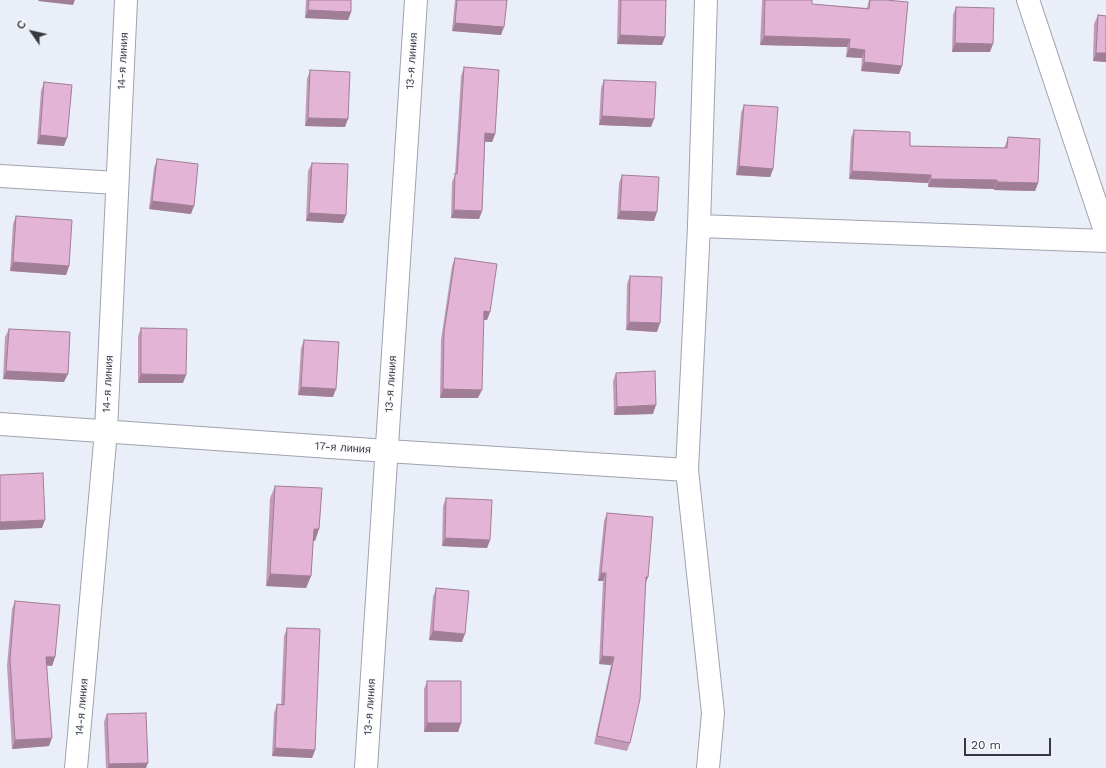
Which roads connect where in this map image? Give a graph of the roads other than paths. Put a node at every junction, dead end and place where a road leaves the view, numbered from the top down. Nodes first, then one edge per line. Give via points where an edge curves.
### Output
1 (126, 0) edge
2 (416, 0) edge
3 (706, 0) edge
4 (1028, 0) edge
5 (0, 176) edge
6 (117, 183) junction
7 (699, 226) junction
8 (1106, 234) edge
9 (1106, 241) edge
10 (0, 424) edge
11 (106, 431) junction
12 (387, 451) junction
13 (686, 470) junction
14 (76, 768) edge
15 (366, 768) edge
16 (708, 768) edge

1 - 6 street, 14-я линия
2 - 12 street, 13-я линия
3 - 7 street
4 - 8 street
5 - 6 street
6 - 11 street, 14-я линия
7 - 9 street
7 - 13 street
10 - 11 street, 17-я линия
11 - 12 street, 17-я линия
11 - 14 street, 14-я линия
12 - 13 street, 17-я линия
12 - 15 street, 13-я линия
13 - 16 street via 713,713

